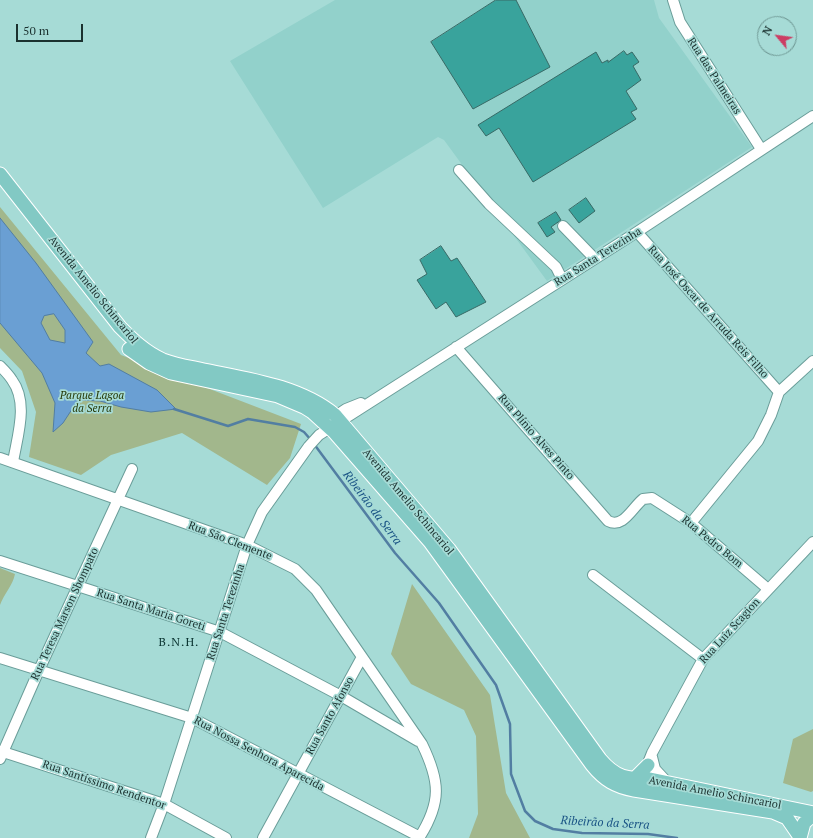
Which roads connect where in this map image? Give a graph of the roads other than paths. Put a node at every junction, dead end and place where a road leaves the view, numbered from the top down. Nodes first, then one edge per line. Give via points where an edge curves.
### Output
1 (673, 0) edge
2 (813, 116) edge
3 (761, 149) junction
4 (458, 170) dead end
5 (0, 174) edge
6 (0, 188) edge
7 (563, 226) dead end
8 (637, 232) junction
9 (594, 258) junction
10 (562, 279) junction
11 (456, 347) junction
12 (813, 361) edge
13 (0, 366) edge
14 (779, 392) junction
15 (325, 430) junction
16 (0, 458) edge
17 (13, 462) junction
18 (132, 469) dead end
19 (118, 500) junction
20 (691, 523) junction
21 (618, 524) joint
22 (813, 542) edge
23 (247, 545) junction
24 (0, 561) edge
25 (593, 576) dead end
26 (78, 586) junction
27 (768, 589) junction
28 (220, 632) junction
29 (362, 657) junction
30 (0, 658) edge
31 (703, 659) junction
32 (39, 670) junction
33 (341, 696) junction
34 (192, 718) junction
35 (422, 744) junction
36 (1, 754) edge
37 (650, 759) junction
38 (298, 774) junction
39 (634, 779) junction
40 (650, 779) junction
41 (668, 783) junction
42 (661, 795) junction
43 (164, 804) junction
44 (813, 814) edge
45 (420, 837) edge
46 (800, 837) edge
47 (150, 838) edge
48 (226, 838) edge
49 (263, 838) edge

1 - 3 street, Rua das Palmeiras via 680,22
2 - 3 street, Rua Santa Terezinha
3 - 8 street, Rua Santa Terezinha
4 - 10 street via 481,196 556,267
5 - 15 main road, Avenida Amelio Schincariol via 139,347 162,360 278,387 304,396 326,407
6 - 15 main road, Avenida Amelio Schincariol via 110,329 127,347 149,364 171,373 278,396 304,407
7 - 9 street
8 - 9 street, Rua Santa Terezinha
8 - 14 street, Rua José Oscar de Arruda Reis Filho
9 - 10 street, Rua Santa Terezinha
10 - 11 street, Rua Santa Terezinha
11 - 15 street, Rua Santa Terezinha
11 - 21 street, Rua Plínio Alves Pinto via 608,520
12 - 14 street
13 - 17 street via 13,381 20,400 20,419
14 - 20 street via 771,416 758,441
15 - 23 street, Rua Santa Terezinha via 262,512
15 - 39 main road, Avenida Amelio Schincariol via 448,549 606,766 619,776
15 - 42 main road, Avenida Amelio Schincariol via 405,511 430,542 599,774 624,788
16 - 17 street, Rua São Clemente
17 - 19 street, Rua São Clemente
18 - 19 street, Rua Teresa Marson Sbompato
19 - 23 street, Rua São Clemente
19 - 26 street, Rua Teresa Marson Sbompato
20 - 21 street, Rua Pedro Bom via 648,497 642,499
20 - 27 street, Rua Pedro Bom
22 - 27 street, Rua Luiz Scagion
23 - 28 street, Rua Santa Terezinha
23 - 29 street, Rua São Clemente via 295,569 316,590
24 - 26 street, Rua Santa Maria Goreti
25 - 31 street
26 - 28 street, Rua Santa Maria Goreti
26 - 32 street, Rua Teresa Marson Sbompato
27 - 31 street, Rua Luiz Scagion
28 - 33 street, Rua Santa Maria Goreti
28 - 34 street, Rua Santa Terezinha
29 - 33 street, Rua Santo Afonso
29 - 35 street, Rua São Clemente
30 - 32 street, Rua Nossa Senhora Aparecida
31 - 37 street, Rua Luiz Scagion
32 - 34 street, Rua Nossa Senhora Aparecida
32 - 36 street, Rua Teresa Marson Sbompato
33 - 35 street, Rua Santa Maria Goreti
33 - 38 street, Rua Santo Afonso
34 - 38 street, Rua Nossa Senhora Aparecida
34 - 43 street, Rua Santa Terezinha
35 - 45 street, Rua São Clemente via 435,776 436,798 432,816
36 - 43 street, Rua Santíssimo Rendentor
37 - 39 main road
37 - 40 street
37 - 41 street
38 - 45 street, Rua Nossa Senhora Aparecida
38 - 49 street, Rua Santo Afonso
39 - 40 main road, Avenida Amelio Schincariol
40 - 41 main road, Avenida Amelio Schincariol
40 - 42 street
41 - 44 main road, Avenida Amelio Schincariol
42 - 46 main road, Avenida Amelio Schincariol via 773,812 787,818
43 - 47 street, Rua Santa Terezinha
43 - 48 street, Rua Santíssimo Rendentor
44 - 46 main road, Avenida Amelio Schincariol via 804,823

